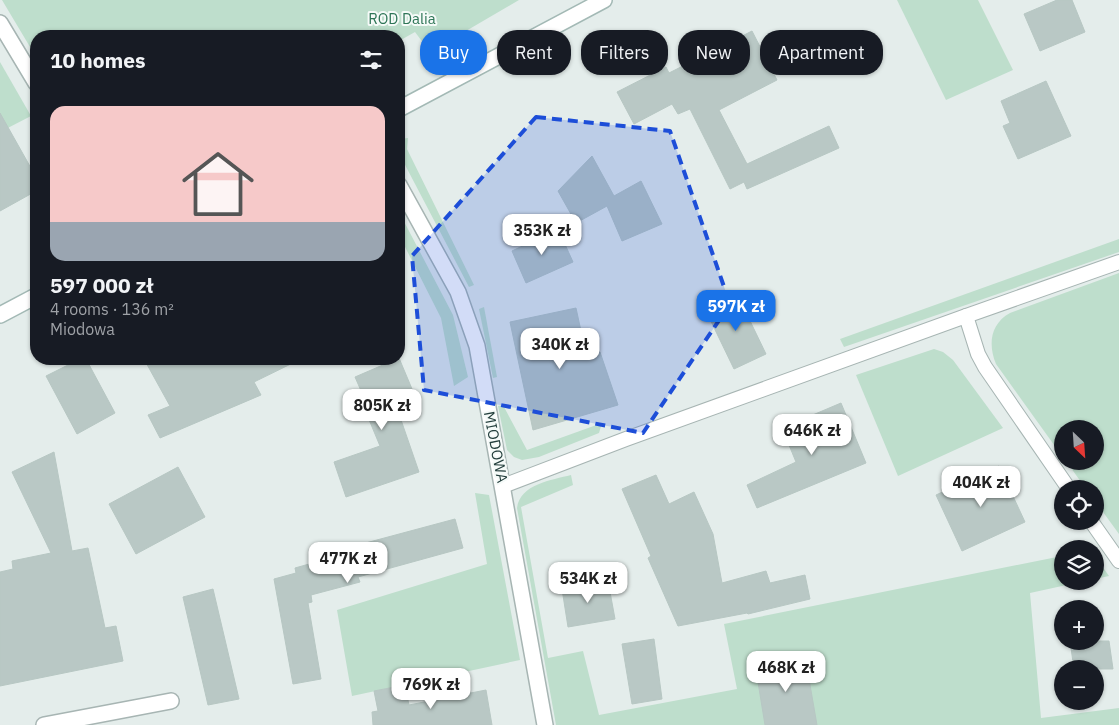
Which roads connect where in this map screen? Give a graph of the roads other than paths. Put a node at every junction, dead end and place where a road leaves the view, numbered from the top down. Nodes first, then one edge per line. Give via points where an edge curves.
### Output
1 (604, 0) edge
2 (0, 23) edge
3 (30, 73) edge
4 (405, 106) edge
5 (405, 196) edge
6 (1119, 262) edge
7 (30, 299) edge
8 (0, 314) edge
9 (966, 316) junction
10 (1063, 480) edge
11 (503, 486) junction
12 (1097, 530) edge
13 (1119, 561) edge
14 (171, 701) dead end
15 (44, 725) edge
16 (545, 725) edge

1 - 4 street
2 - 3 street
5 - 11 street, MIODOWA via 449,273 466,312 476,346
6 - 9 lane
7 - 8 street
9 - 10 lane via 985,367
9 - 11 lane
11 - 16 street, MIODOWA
12 - 13 lane
14 - 15 street

